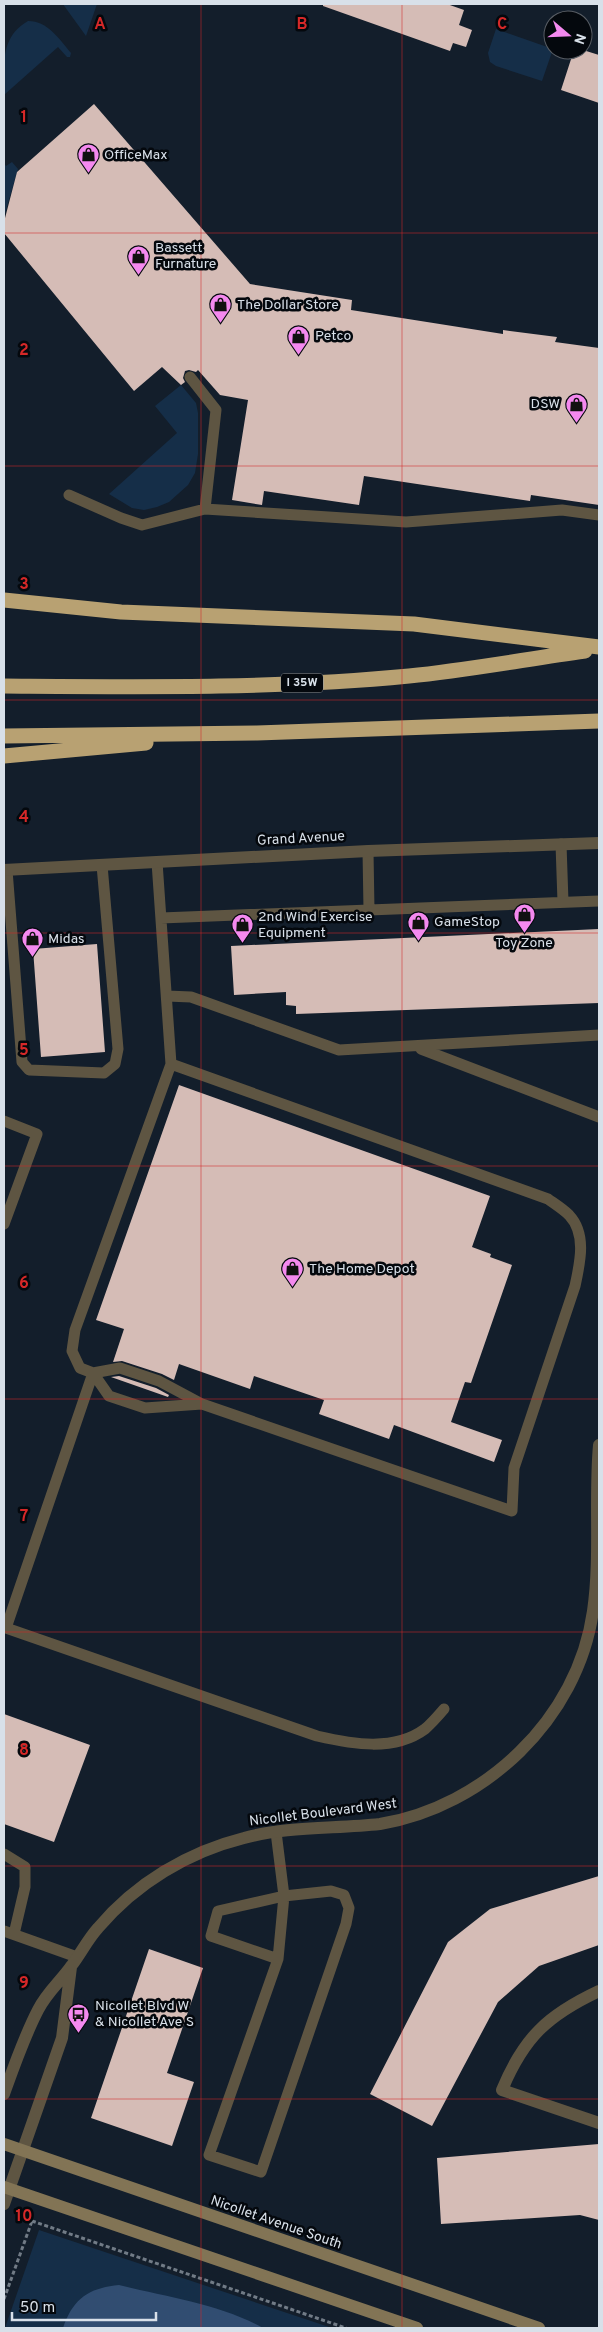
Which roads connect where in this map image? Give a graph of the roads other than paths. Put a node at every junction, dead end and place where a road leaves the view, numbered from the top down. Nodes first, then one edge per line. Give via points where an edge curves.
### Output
1 (190, 377) dead end
2 (69, 495) dead end
3 (206, 509) junction
4 (599, 515) edge
5 (4, 600) edge
6 (599, 648) edge
7 (4, 686) edge
8 (599, 721) edge
9 (257, 733) junction
10 (4, 736) edge
11 (4, 756) edge
12 (599, 842) edge
13 (561, 844) junction
14 (368, 851) junction
15 (158, 862) junction
16 (102, 865) junction
17 (6, 870) edge
18 (599, 901) edge
19 (563, 902) junction
20 (369, 910) junction
21 (161, 918) junction
22 (167, 996) junction
23 (599, 1035) edge
24 (417, 1047) junction
25 (171, 1064) junction
26 (599, 1117) edge
27 (4, 1121) edge
28 (4, 1224) edge
29 (93, 1373) junction
30 (202, 1404) junction
31 (599, 1445) edge
32 (595, 1627) edge
33 (444, 1709) dead end
34 (276, 1832) junction
35 (4, 1854) edge
36 (284, 1896) junction
37 (9, 1932) edge
38 (278, 1959) junction
39 (74, 1962) junction
40 (599, 1991) edge
41 (4, 2094) edge
42 (599, 2124) edge
43 (4, 2144) edge
44 (24, 2151) junction
45 (7, 2188) edge
46 (4, 2204) edge
47 (417, 2328) edge
48 (539, 2328) edge

1 - 3 lane via 216,410
2 - 3 lane via 142,525
3 - 4 lane via 406,522 562,510
5 - 6 highway via 121,612 414,624
6 - 7 highway, I 35W via 410,676 202,687
8 - 9 highway
9 - 10 highway
9 - 11 highway
12 - 13 street, Grand Avenue
13 - 14 street, Grand Avenue
13 - 19 lane
14 - 15 street, Grand Avenue
14 - 20 lane
15 - 16 street, Grand Avenue
15 - 21 lane
16 - 17 street, Grand Avenue
16 - 17 lane via 118,1049 115,1064 104,1073 29,1070 22,1062
18 - 19 lane
19 - 20 lane
20 - 21 lane
21 - 22 lane
22 - 24 lane via 192,997 339,1050
22 - 25 lane
23 - 24 lane
24 - 26 lane
25 - 29 lane via 76,1330 72,1351 80,1368
25 - 30 lane via 548,1199 570,1216 580,1234 581,1260 575,1286 514,1468 512,1511
27 - 28 lane via 37,1134
29 - 30 lane via 120,1368 159,1380
29 - 30 lane via 109,1396 145,1408
29 - 33 lane via 6,1628 317,1736 346,1743 402,1741 425,1729
31 - 32 street, Nicollet Boulevard West
32 - 34 street, Nicollet Boulevard West via 558,1702 529,1743 492,1777 448,1803 401,1820 355,1827
34 - 36 lane
34 - 39 street, Nicollet Boulevard West via 224,1843 165,1871 134,1892 114,1911
35 - 37 lane via 25,1867 25,1887
36 - 38 lane
36 - 38 lane via 218,1911 211,1936
36 - 38 lane via 331,1891 344,1895 349,1908 261,2172 209,2155
37 - 39 lane
39 - 41 street, Nicollet Boulevard West via 39,2008 26,2033
39 - 44 street, Nicollet Boulevard West via 62,2038
40 - 42 street via 554,2016 537,2032 517,2059 502,2090
43 - 44 main road, Nicollet Avenue South
44 - 45 street, Nicollet Boulevard West
44 - 48 main road, Nicollet Avenue South
45 - 46 street, Nicollet Boulevard West
45 - 47 main road

